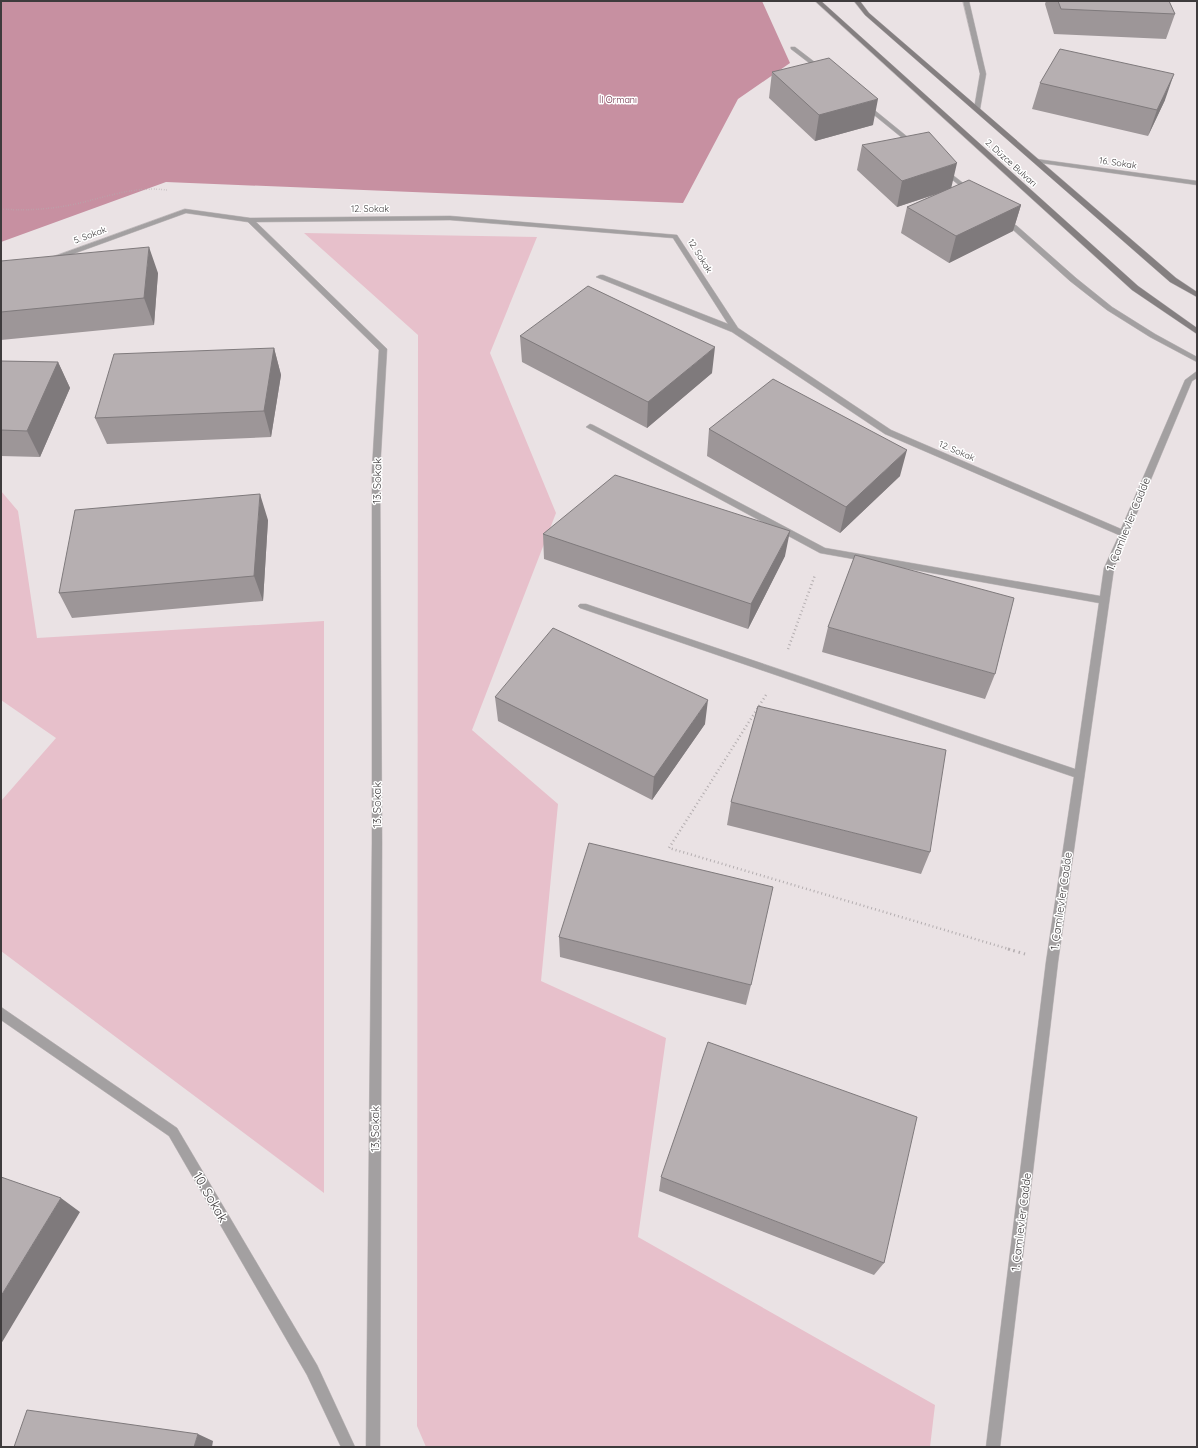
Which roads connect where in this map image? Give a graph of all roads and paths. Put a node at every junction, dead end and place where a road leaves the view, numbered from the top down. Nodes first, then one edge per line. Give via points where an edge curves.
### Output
1 (818, 1) edge
2 (857, 1) edge
3 (966, 1) edge
4 (792, 48) dead end
5 (826, 73) edge
6 (862, 102) edge
7 (976, 109) junction
8 (921, 152) edge
9 (1036, 161) junction
10 (939, 166) edge
11 (1197, 183) edge
12 (976, 196) edge
13 (1, 209) edge
14 (185, 211) junction
15 (1000, 216) edge
16 (250, 220) junction
17 (38, 263) edge
18 (600, 277) dead end
19 (1197, 295) edge
20 (735, 330) junction
21 (1197, 332) edge
22 (1197, 360) edge
23 (1197, 374) edge
24 (590, 427) dead end
25 (1123, 533) junction
26 (823, 551) junction
27 (1104, 600) junction
28 (583, 606) dead end
29 (780, 673) junction
30 (1079, 775) junction
31 (1052, 962) junction
32 (1, 1013) edge
33 (348, 1447) edge
34 (373, 1447) edge
35 (993, 1447) edge

1 - 21 street, 2. Düzce Bulvarı via 1135,288
2 - 7 street, 2. Düzce Bulvarı via 867,14
3 - 7 street via 983,74
4 - 5 street
6 - 8 street
7 - 9 street, 2. Düzce Bulvarı
9 - 11 street, 16. Sokak
9 - 19 street, 2. Düzce Bulvarı via 1173,280
10 - 12 street
13 - 14 path via 34,210 57,207 157,188 175,193 182,198
14 - 16 street, 12. Sokak
14 - 17 street, 5. Sokak
15 - 22 street via 1082,288 1109,308
16 - 20 street, 12. Sokak via 450,218 675,236
16 - 34 street, 13. Sokak via 383,349 376,470 377,843
18 - 20 street
20 - 25 street, 12. Sokak via 888,432
23 - 25 street, 1. Çamlıevler Cadde via 1189,380
24 - 26 street
25 - 27 street, 1. Çamlıevler Cadde via 1109,568
26 - 27 street
26 - 29 path
27 - 30 street, 1. Çamlıevler Cadde
28 - 29 street
29 - 30 street
29 - 31 path via 669,848
30 - 31 street, 1. Çamlıevler Cadde
31 - 35 street, 1. Çamlıevler Cadde
32 - 33 street, 10. Sokak via 173,1132 312,1370

